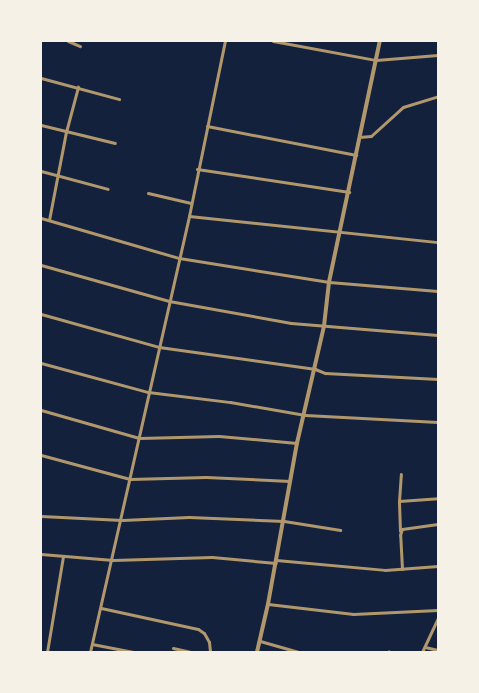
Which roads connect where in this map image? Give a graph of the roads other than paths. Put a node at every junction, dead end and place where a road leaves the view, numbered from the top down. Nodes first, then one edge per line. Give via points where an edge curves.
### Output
1 (68, 41) edge
2 (225, 41) edge
3 (273, 41) edge
4 (380, 41) edge
5 (80, 46) dead end
6 (438, 55) edge
7 (376, 60) junction
8 (41, 78) edge
9 (78, 87) junction
10 (438, 96) edge
11 (119, 99) dead end
12 (41, 125) edge
13 (207, 126) junction
14 (66, 132) junction
15 (359, 137) junction
16 (115, 143) dead end
17 (356, 154) junction
18 (197, 169) junction
19 (41, 171) edge
20 (56, 175) junction
21 (108, 190) dead end
22 (349, 192) junction
23 (148, 194) dead end
24 (191, 203) junction
25 (189, 216) junction
26 (41, 218) edge
27 (49, 220) junction
28 (340, 234) junction
29 (438, 242) edge
30 (178, 258) junction
31 (41, 266) edge
32 (329, 282) junction
33 (438, 292) edge
34 (169, 301) junction
35 (41, 314) edge
36 (324, 326) junction
37 (438, 335) edge
38 (159, 347) junction
39 (41, 363) edge
40 (314, 369) junction
41 (438, 379) edge
42 (148, 392) junction
43 (41, 410) edge
44 (305, 415) junction
45 (438, 422) edge
46 (139, 438) junction
47 (297, 443) junction
48 (41, 455) edge
49 (401, 474) dead end
50 (130, 479) junction
51 (291, 481) junction
52 (438, 498) edge
53 (399, 501) junction
54 (41, 516) edge
55 (122, 520) junction
56 (284, 521) junction
57 (438, 524) edge
58 (340, 530) dead end
59 (400, 532) junction
60 (41, 554) edge
61 (63, 556) junction
62 (113, 560) junction
63 (276, 561) junction
64 (438, 566) edge
65 (402, 569) junction
66 (268, 604) junction
67 (101, 608) junction
68 (438, 610) edge
69 (438, 617) edge
70 (260, 641) junction
71 (92, 644) junction
72 (425, 647) junction
73 (173, 648) dead end
74 (438, 650) edge
75 (47, 652) edge
76 (90, 652) edge
77 (133, 652) edge
78 (190, 652) edge
79 (210, 652) edge
80 (256, 652) edge
81 (298, 652) edge
82 (422, 652) edge

1 - 5 street
2 - 13 street
3 - 7 street
4 - 7 street
6 - 7 street
7 - 15 street
8 - 9 street
9 - 11 street
9 - 14 street
10 - 15 street via 403,107 371,136
12 - 14 street
13 - 17 street
13 - 18 street
14 - 16 street
14 - 20 street
15 - 17 street
17 - 22 street
18 - 22 street
18 - 24 street
19 - 20 street
20 - 21 street
20 - 27 street
22 - 28 street
23 - 24 street
24 - 25 street
25 - 28 street
25 - 30 street
26 - 27 street
27 - 30 street
28 - 29 street
28 - 32 street
30 - 32 street
30 - 34 street
31 - 34 street
32 - 33 street
32 - 36 street
34 - 36 street
34 - 38 street
35 - 38 street
36 - 37 street
36 - 40 street
38 - 40 street
38 - 42 street
39 - 42 street
40 - 41 street via 340,375
40 - 44 street
42 - 44 street
42 - 46 street
43 - 46 street
44 - 45 street
44 - 47 street
46 - 47 street via 219,436
46 - 50 street
47 - 51 street
48 - 50 street
49 - 53 street
50 - 51 street via 206,477
50 - 55 street
51 - 56 street
52 - 53 street
53 - 59 street
54 - 55 street
55 - 56 street via 189,517
55 - 62 street
56 - 58 street
56 - 63 street
57 - 59 street via 407,527
59 - 65 street
60 - 61 street
61 - 62 street
61 - 75 street
62 - 63 street via 212,557
62 - 67 street
63 - 65 street
63 - 66 street
64 - 65 street
66 - 68 street via 353,614
66 - 70 street
67 - 71 street
67 - 79 street via 198,629 206,638
69 - 72 street
70 - 80 street
70 - 81 street
71 - 76 street
71 - 77 street
72 - 74 street
72 - 82 street
73 - 78 street

